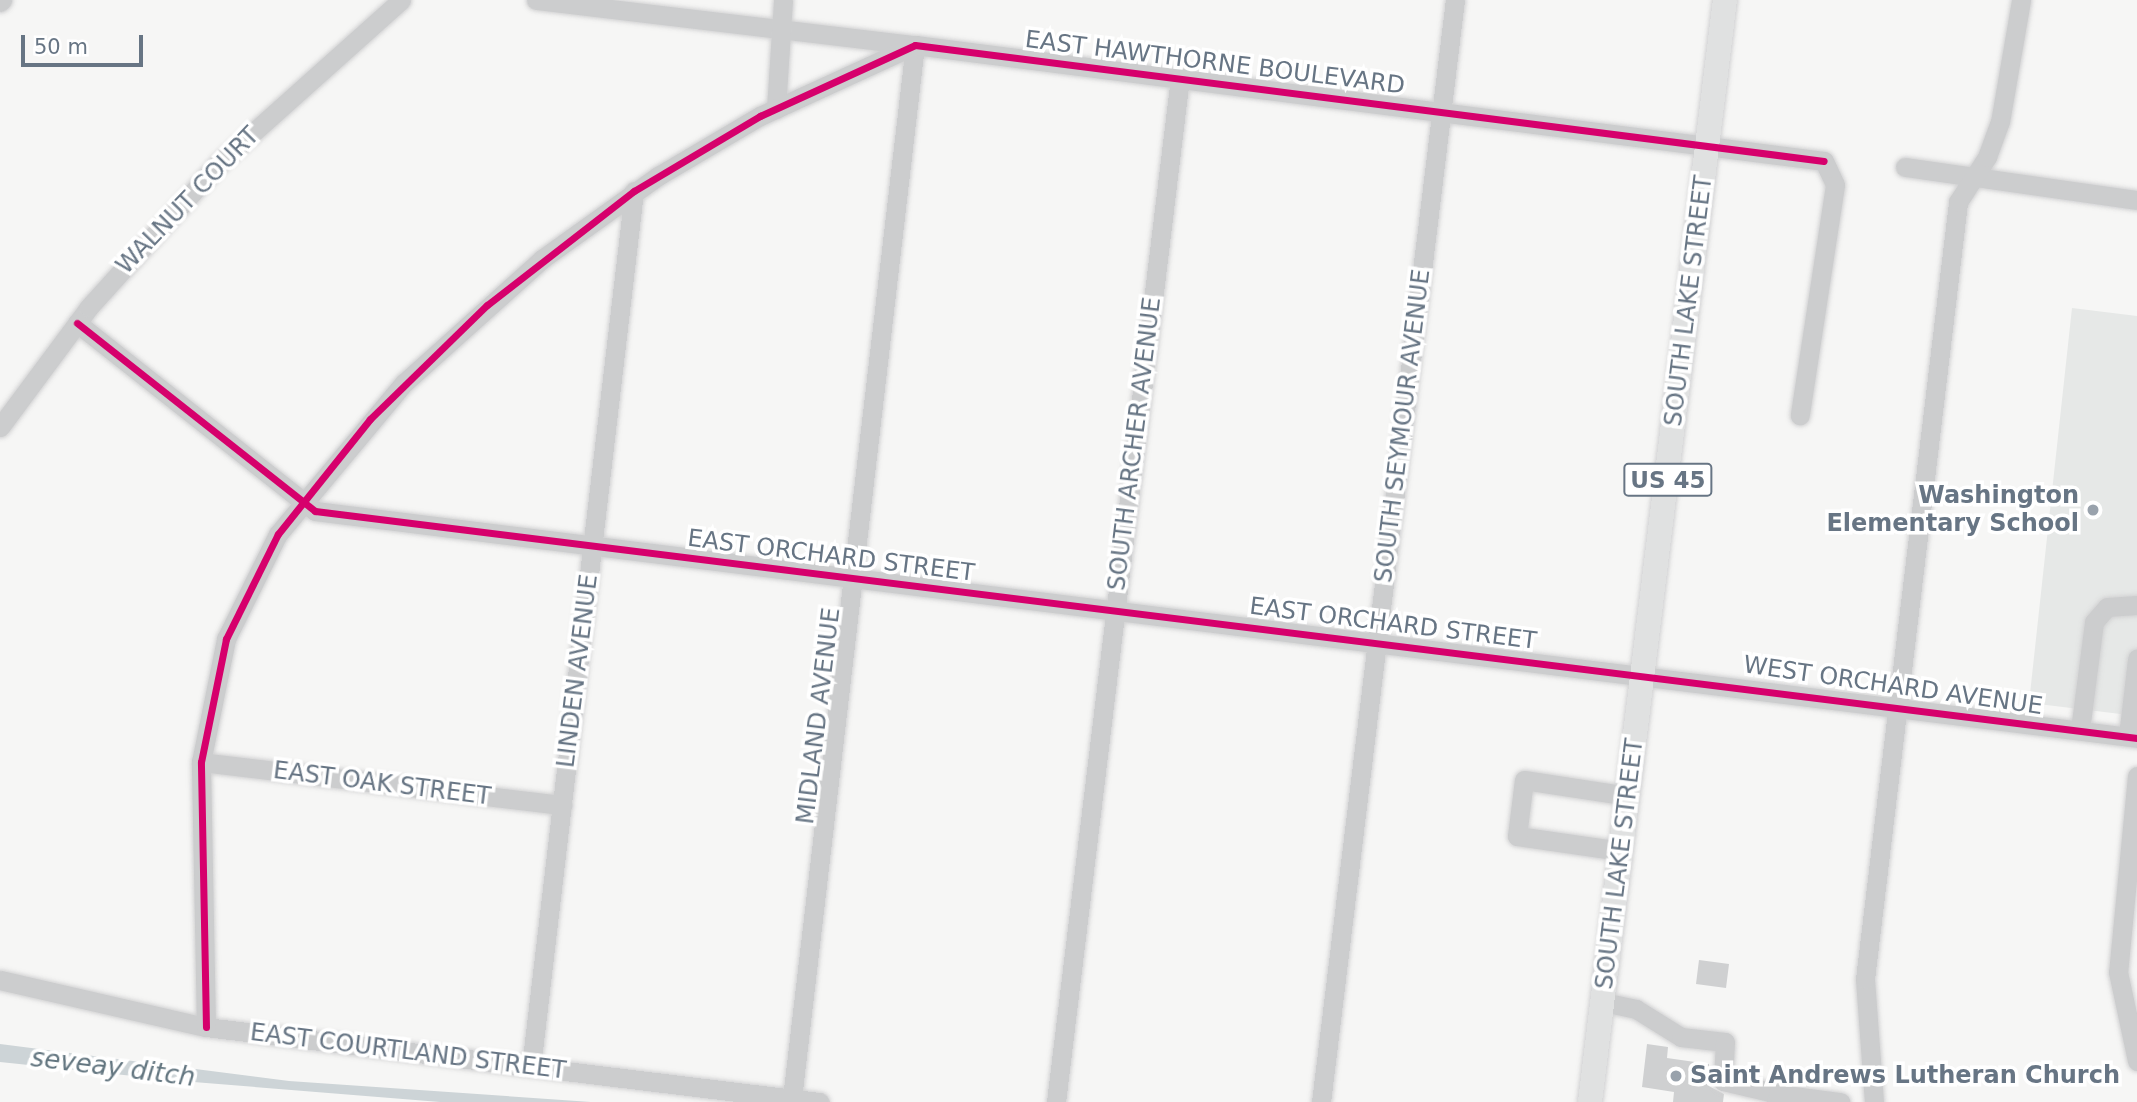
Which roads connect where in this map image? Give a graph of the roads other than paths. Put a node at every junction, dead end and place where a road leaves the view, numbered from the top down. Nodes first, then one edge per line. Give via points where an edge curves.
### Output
1 (401, 0) edge
2 (536, 0) edge
3 (783, 0) edge
4 (1455, 0) edge
5 (1725, 0) edge
6 (2021, 0) edge
7 (779, 29) junction
8 (915, 45) junction
9 (1180, 77) junction
10 (776, 109) junction
11 (1441, 112) junction
12 (1708, 144) junction
13 (1905, 167) dead end
14 (1972, 179) junction
15 (635, 191) junction
16 (2137, 200) edge
17 (77, 323) junction
18 (1800, 415) dead end
19 (0, 426) edge
20 (300, 505) junction
21 (593, 546) junction
22 (855, 578) junction
23 (2137, 605) edge
24 (1115, 610) junction
25 (1377, 642) junction
26 (2137, 659) edge
27 (1644, 672) junction
28 (1897, 707) junction
29 (2080, 730) junction
30 (2132, 737) edge
31 (201, 762) junction
32 (2137, 775) edge
33 (1628, 796) junction
34 (562, 805) junction
35 (1621, 851) junction
36 (0, 980) edge
37 (1603, 1002) junction
38 (206, 1027) junction
39 (2137, 1061) edge
40 (531, 1067) junction
41 (792, 1098) junction
42 (1777, 1098) edge
43 (819, 1102) edge
44 (1056, 1102) edge
45 (1321, 1102) edge
46 (1590, 1102) edge
47 (1840, 1102) edge
48 (1874, 1102) edge

1 - 17 street, WALNUT COURT via 219,163
2 - 7 street, EAST HAWTHORNE BOULEVARD
3 - 7 street
4 - 11 street, SOUTH SEYMOUR AVENUE
5 - 12 main road, SOUTH LAKE STREET / US 45
6 - 14 street via 2000,122
7 - 8 street, EAST HAWTHORNE BOULEVARD
7 - 10 street
8 - 9 street, EAST HAWTHORNE BOULEVARD
8 - 10 street
8 - 22 street, MIDLAND AVENUE
9 - 11 street, EAST HAWTHORNE BOULEVARD
9 - 24 street, SOUTH ARCHER AVENUE
10 - 15 street
11 - 12 street, EAST HAWTHORNE BOULEVARD
11 - 25 street, SOUTH SEYMOUR AVENUE
12 - 18 street, EAST HAWTHORNE BOULEVARD via 1824,161 1835,185
12 - 27 main road, SOUTH LAKE STREET / US 45
13 - 14 street
14 - 16 street
14 - 28 street via 1958,202
15 - 20 street via 478,313 370,419
15 - 21 street, LINDEN AVENUE
17 - 19 street, WALNUT COURT
17 - 20 street
20 - 21 street, EAST ORCHARD STREET
20 - 31 street via 250,584 226,639
21 - 22 street, EAST ORCHARD STREET
21 - 34 street, LINDEN AVENUE
22 - 24 street, EAST ORCHARD STREET
22 - 41 street, MIDLAND AVENUE
23 - 29 street via 2107,607 2094,622
24 - 25 street, EAST ORCHARD STREET
24 - 44 street, SOUTH ARCHER AVENUE
25 - 27 street, EAST ORCHARD STREET
25 - 45 street, SOUTH SEYMOUR AVENUE
26 - 30 street
27 - 28 street, WEST ORCHARD AVENUE
27 - 33 main road, SOUTH LAKE STREET / US 45
28 - 29 street, WEST ORCHARD AVENUE
28 - 48 street via 1865,979
29 - 30 street, WEST ORCHARD AVENUE
31 - 34 street, EAST OAK STREET
31 - 38 street
32 - 39 street via 2118,972
33 - 35 main road, SOUTH LAKE STREET / US 45
33 - 35 street via 1524,780 1517,836
34 - 40 street, LINDEN AVENUE
35 - 37 main road, SOUTH LAKE STREET / US 45
36 - 38 street, EAST COURTLAND STREET
37 - 42 street via 1636,1009 1673,1034 1725,1042 1723,1081
37 - 46 main road, SOUTH LAKE STREET / US 45
38 - 40 street, EAST COURTLAND STREET
40 - 41 street, EAST COURTLAND STREET
41 - 43 street, EAST COURTLAND STREET
42 - 47 street

